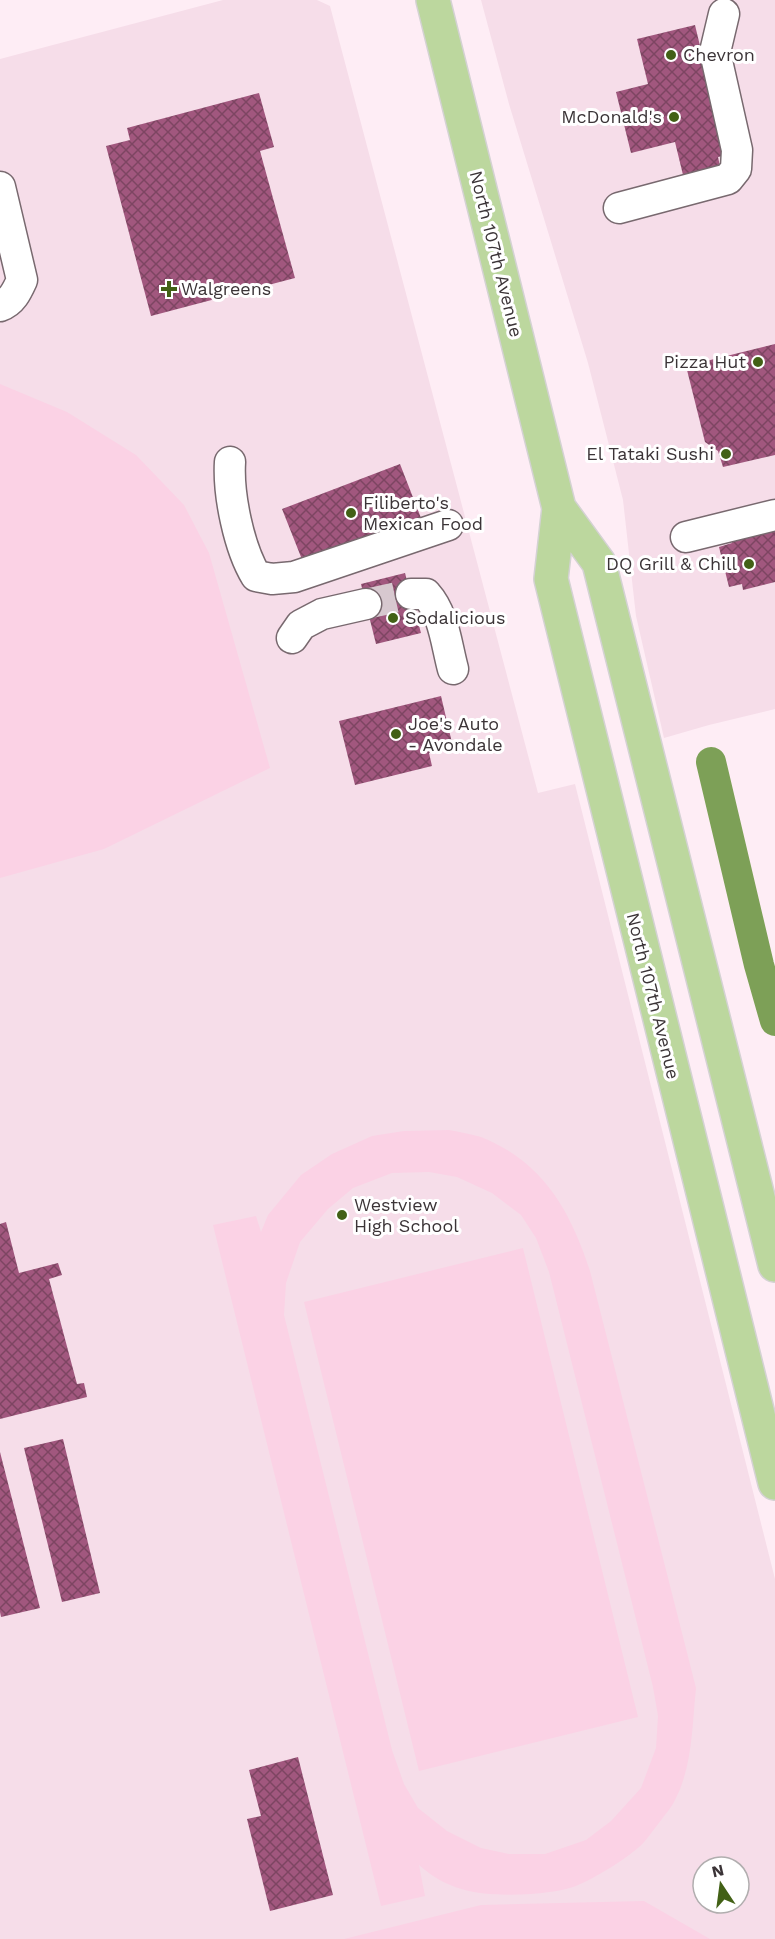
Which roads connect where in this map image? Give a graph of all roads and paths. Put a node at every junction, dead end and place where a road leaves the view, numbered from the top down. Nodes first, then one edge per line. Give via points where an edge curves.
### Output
1 (433, 0) edge
2 (724, 14) dead end
3 (0, 187) edge
4 (619, 208) dead end
5 (0, 306) edge
6 (230, 462) dead end
7 (559, 508) junction
8 (775, 514) edge
9 (448, 525) dead end
10 (686, 537) dead end
11 (411, 594) tunnel mouth
12 (366, 604) tunnel mouth
13 (292, 638) dead end
14 (453, 669) dead end
15 (775, 1265) edge
16 (775, 1483) edge

1 - 7 main road, North 107th Avenue
2 - 4 lane via 716,52 737,150 736,169 728,179
3 - 5 lane via 22,280 15,294
6 - 9 lane via 232,502 247,562 256,576 294,577
7 - 15 main road, North 107th Avenue via 598,563
7 - 16 main road, North 107th Avenue via 551,579
8 - 10 lane
11 - 14 lane via 426,594 434,604
12 - 13 lane via 322,614 301,625

